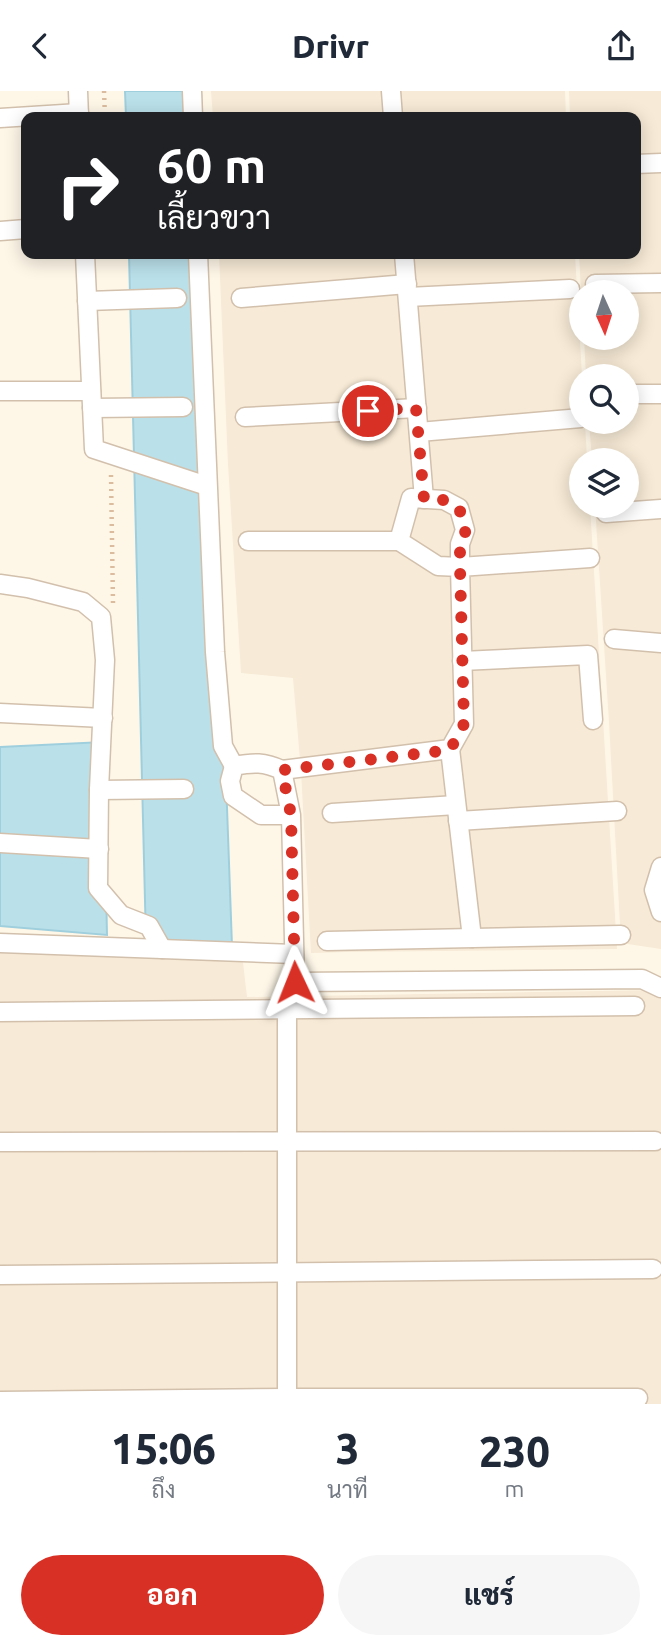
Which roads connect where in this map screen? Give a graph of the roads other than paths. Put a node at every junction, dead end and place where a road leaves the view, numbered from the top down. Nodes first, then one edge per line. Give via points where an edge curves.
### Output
1 (78, 91) edge
2 (192, 91) edge
3 (391, 91) edge
4 (79, 112) edge
5 (192, 112) edge
6 (393, 112) edge
7 (21, 117) edge
8 (0, 118) edge
9 (641, 163) edge
10 (661, 163) edge
11 (21, 229) edge
12 (0, 231) edge
13 (85, 259) edge
14 (198, 259) edge
15 (404, 259) edge
16 (639, 283) edge
17 (661, 283) edge
18 (569, 289) edge
19 (407, 291) junction
20 (177, 298) dead end
21 (241, 298) dead end
22 (87, 301) junction
23 (0, 391) edge
24 (639, 394) edge
25 (661, 394) edge
26 (92, 399) junction
27 (183, 407) dead end
28 (416, 408) junction
29 (245, 417) dead end
30 (569, 419) edge
31 (419, 432) junction
32 (207, 486) junction
33 (424, 499) junction
34 (661, 509) edge
35 (639, 511) edge
36 (247, 541) dead end
37 (399, 541) junction
38 (590, 558) dead end
39 (460, 567) junction
40 (0, 584) edge
41 (614, 639) dead end
42 (661, 643) edge
43 (462, 661) junction
44 (0, 713) edge
45 (103, 718) junction
46 (593, 720) dead end
47 (450, 750) junction
48 (234, 766) junction
49 (282, 770) junction
50 (184, 789) dead end
51 (99, 790) junction
52 (617, 811) dead end
53 (332, 813) dead end
54 (457, 813) junction
55 (291, 815) junction
56 (0, 843) edge
57 (99, 849) junction
58 (661, 867) edge
59 (661, 912) edge
60 (621, 935) dead end
61 (472, 938) junction
62 (327, 941) dead end
63 (0, 943) edge
64 (162, 949) junction
65 (294, 954) junction
66 (661, 988) edge
67 (635, 1006) dead end
68 (287, 1009) junction
69 (0, 1012) edge
70 (655, 1141) dead end
71 (0, 1142) edge
72 (287, 1142) junction
73 (653, 1269) dead end
74 (286, 1272) junction
75 (0, 1275) edge
76 (638, 1398) dead end
77 (0, 1401) edge
78 (287, 1401) edge

1 - 4 street
2 - 5 street
3 - 6 street
7 - 8 street
9 - 10 street
11 - 12 street
13 - 22 street
14 - 32 street
15 - 19 street
16 - 17 street
18 - 19 street
19 - 21 street
19 - 28 street
20 - 22 street
22 - 26 street
23 - 26 street
24 - 25 street
26 - 27 street
26 - 32 street via 94,449
28 - 29 street
28 - 31 street
30 - 31 street
31 - 33 street
32 - 48 street via 223,746
33 - 37 street via 411,498
33 - 39 street via 444,500 459,508 466,530 460,544
34 - 35 street
36 - 37 street
37 - 39 street via 438,566
38 - 39 street
39 - 43 street
40 - 45 street via 83,602 101,617
41 - 42 street
43 - 46 street via 588,655
43 - 47 street via 464,724
44 - 45 street
45 - 51 street
47 - 49 street
47 - 54 street
48 - 49 street via 268,764
48 - 55 street via 233,796 261,815
49 - 55 street
50 - 51 street
51 - 57 street
52 - 54 street
53 - 54 street
54 - 61 street
55 - 65 street
56 - 57 street
57 - 64 street via 98,888 121,915 149,926
58 - 59 street via 654,890
60 - 61 street
61 - 62 street
63 - 64 street
64 - 65 street
65 - 66 street via 295,982 642,979
67 - 68 street
68 - 69 street
68 - 72 street
70 - 72 street
71 - 72 street
72 - 74 street
73 - 74 street
74 - 75 street
74 - 78 street
76 - 78 street
77 - 78 street

